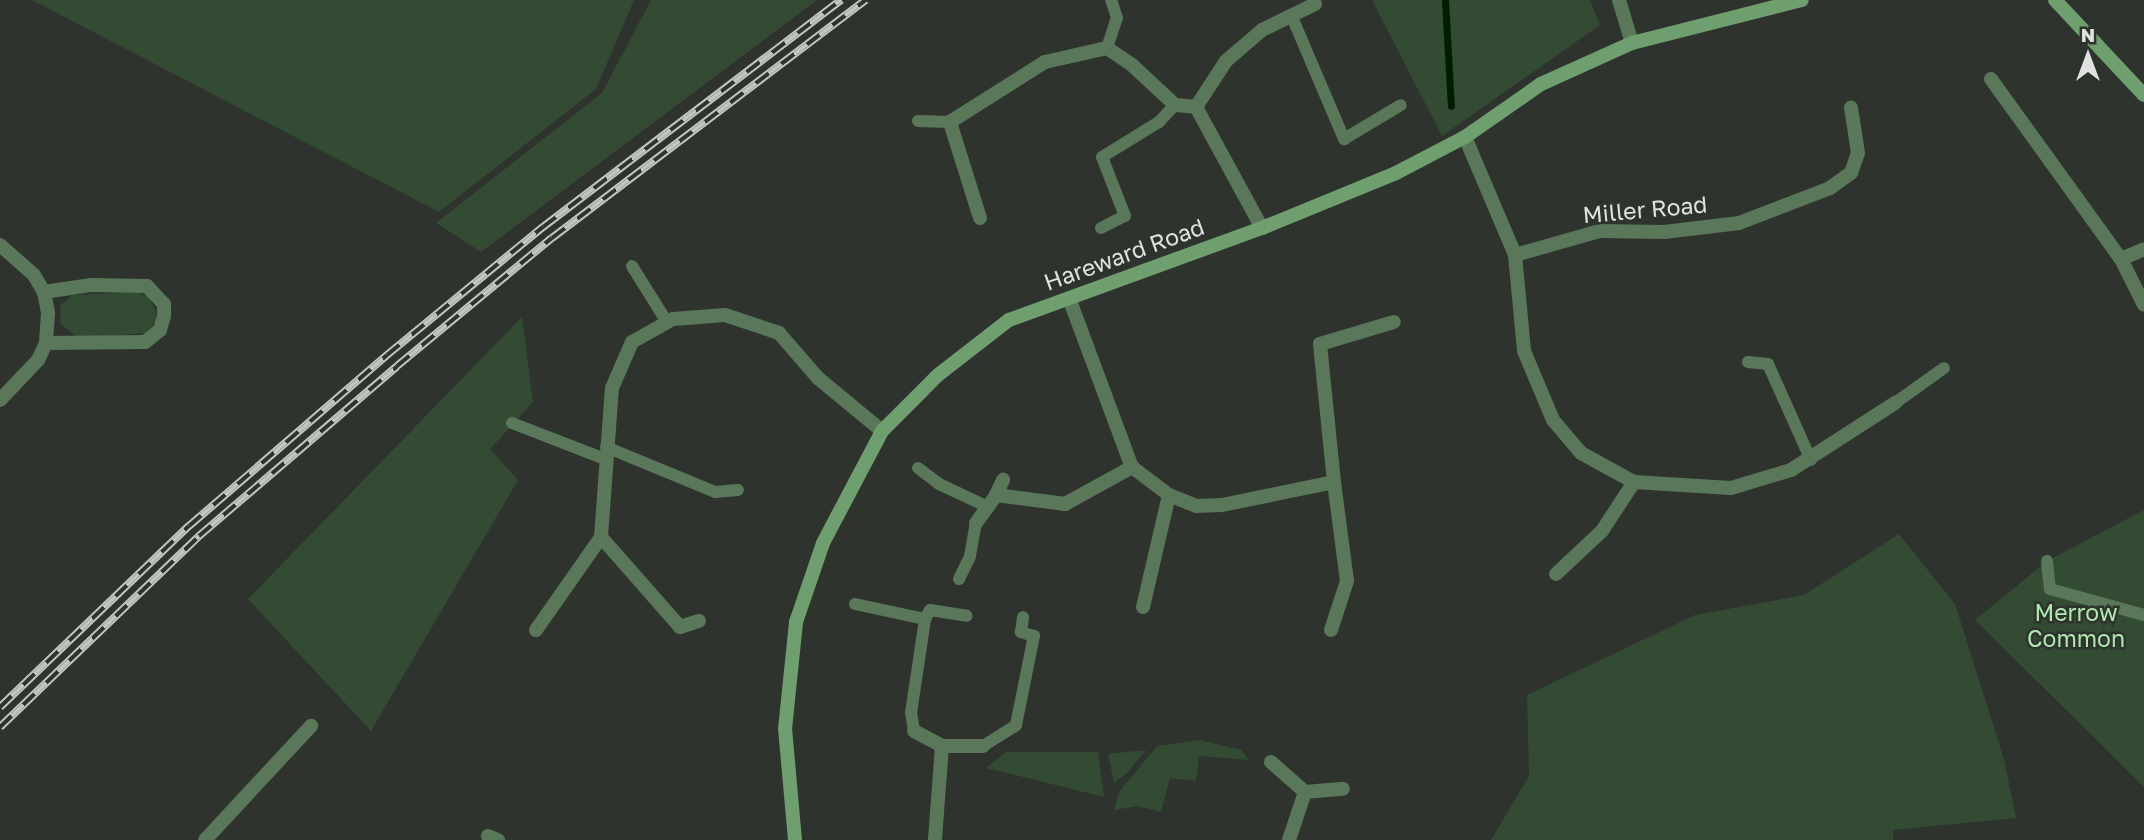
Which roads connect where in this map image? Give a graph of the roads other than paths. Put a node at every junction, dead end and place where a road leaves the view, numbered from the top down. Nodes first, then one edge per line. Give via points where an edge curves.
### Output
1 (1111, 0) edge
2 (1619, 0) edge
3 (1802, 0) edge
4 (2055, 0) edge
5 (1315, 4) dead end
6 (1292, 17) junction
7 (1632, 43) junction
8 (1107, 48) junction
9 (1992, 79) dead end
10 (2144, 95) edge
11 (1175, 105) junction
12 (1401, 105) dead end
13 (1196, 107) junction
14 (1851, 108) dead end
15 (918, 121) dead end
16 (950, 122) junction
17 (1465, 137) junction
18 (980, 218) dead end
19 (1101, 228) dead end
20 (1262, 228) junction
21 (0, 245) edge
22 (2144, 248) edge
23 (1515, 255) junction
24 (2121, 259) junction
25 (632, 266) dead end
26 (44, 292) junction
27 (1069, 298) junction
28 (2144, 305) edge
29 (667, 322) junction
30 (1394, 322) dead end
31 (46, 344) junction
32 (1748, 362) dead end
33 (1944, 368) dead end
34 (0, 400) edge
35 (1895, 403) joint
36 (512, 423) dead end
37 (882, 432) junction
38 (606, 453) junction
39 (1811, 460) junction
40 (1132, 467) junction
41 (918, 468) dead end
42 (1003, 480) dead end
43 (1334, 482) junction
44 (1634, 482) junction
45 (738, 490) dead end
46 (1170, 495) junction
47 (992, 501) junction
48 (976, 523) joint
49 (601, 537) junction
50 (2047, 561) dead end
51 (1556, 574) dead end
52 (959, 579) dead end
53 (855, 604) dead end
54 (1143, 607) dead end
55 (2144, 615) edge
56 (967, 616) dead end
57 (1023, 617) dead end
58 (925, 619) junction
59 (699, 621) dead end
60 (536, 630) dead end
61 (1332, 630) dead end
62 (311, 726) dead end
63 (914, 731) joint
64 (942, 746) junction
65 (983, 746) joint
66 (1271, 762) dead end
67 (1343, 789) dead end
68 (1305, 792) junction
69 (205, 840) edge
70 (795, 840) edge
71 (935, 840) edge
72 (1289, 840) edge

1 - 8 lane via 1117,18
2 - 7 street
3 - 7 street, Hareward Road
4 - 10 street
5 - 6 street
6 - 12 lane via 1344,139
6 - 13 street via 1262,30 1226,61
7 - 17 street, Hareward Road via 1541,84
8 - 11 street
8 - 16 street via 1045,62
9 - 24 street
11 - 13 street
11 - 19 lane via 1159,122 1102,157 1125,216
13 - 20 street
14 - 23 street, Miller Road via 1858,153 1851,173 1830,188 1740,223 1664,232 1600,231
15 - 16 lane
16 - 18 street
17 - 20 street, Hareward Road via 1396,173
17 - 23 street
20 - 27 street, Hareward Road
21 - 26 street via 34,275
22 - 24 street
23 - 44 street via 1524,351 1553,420 1581,453
24 - 28 street
25 - 29 lane
26 - 31 street
26 - 31 street via 91,285 147,286 164,304 160,330 145,342
27 - 37 street, Hareward Road via 1009,320 938,375
27 - 40 street
29 - 37 street via 725,315 779,333 818,378
29 - 38 street via 632,342 612,388
30 - 43 street via 1320,344
31 - 34 street via 29,374
32 - 39 lane via 1768,364
33 - 35 lane
35 - 39 street
36 - 38 lane
37 - 70 street, Hareward Road via 823,543 796,622 785,729
38 - 45 lane via 715,492
38 - 49 street
39 - 44 street via 1731,488
40 - 46 street
40 - 47 street via 1065,504
41 - 47 lane via 939,484
42 - 47 street
43 - 46 street via 1223,505 1196,506
43 - 61 street via 1347,581
44 - 51 street via 1602,531
46 - 54 street
47 - 48 street
48 - 52 lane via 970,556
49 - 59 street via 680,627
49 - 60 street
50 - 55 lane via 2050,589
53 - 58 lane
56 - 58 lane via 930,610
57 - 65 lane via 1021,632 1034,636 1016,725
58 - 63 lane via 911,713
62 - 69 street
63 - 64 street
64 - 65 street
64 - 71 street
66 - 68 street
67 - 68 street
68 - 72 street

